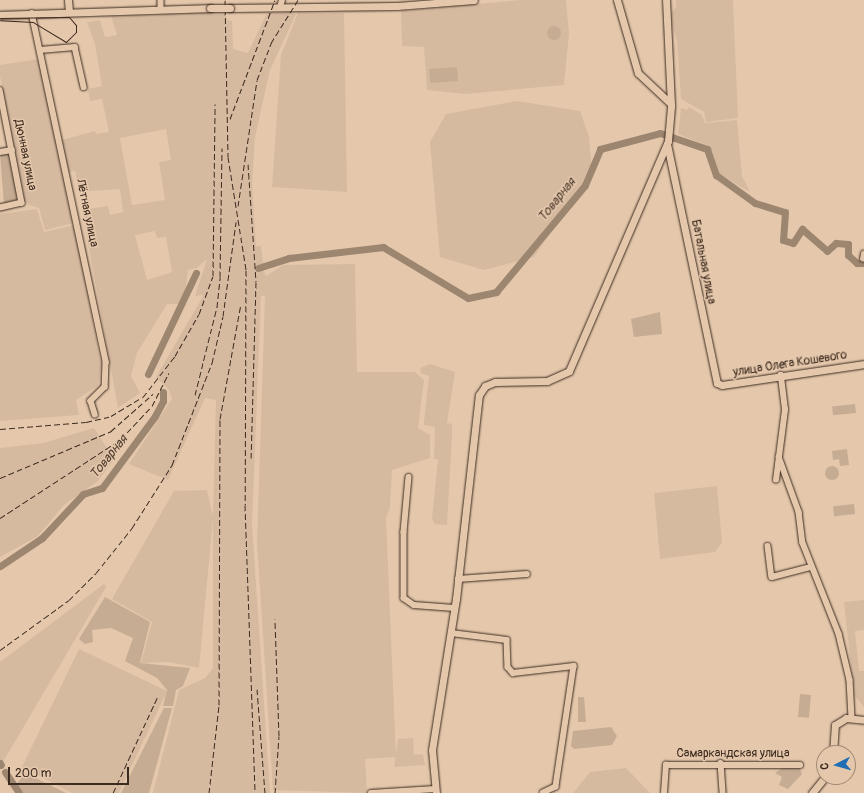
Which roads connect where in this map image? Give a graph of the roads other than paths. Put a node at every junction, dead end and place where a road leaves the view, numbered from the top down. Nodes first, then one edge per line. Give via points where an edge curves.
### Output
1 (68, 0) edge
2 (161, 0) edge
3 (282, 0) edge
4 (474, 0) edge
5 (617, 0) edge
6 (666, 0) edge
7 (280, 8) junction
8 (161, 9) junction
9 (69, 11) junction
10 (32, 13) junction
11 (0, 15) edge
12 (40, 50) junction
13 (84, 87) dead end
14 (670, 89) junction
15 (0, 90) edge
16 (664, 94) junction
17 (671, 104) junction
18 (667, 142) junction
19 (12, 150) junction
20 (0, 152) edge
21 (660, 161) junction
22 (673, 164) junction
23 (0, 208) edge
24 (864, 364) edge
25 (781, 375) junction
26 (720, 385) joint
27 (96, 414) dead end
28 (779, 456) junction
29 (409, 477) dead end
30 (776, 480) dead end
31 (768, 546) dead end
32 (812, 567) junction
33 (527, 574) dead end
34 (458, 579) junction
35 (454, 608) junction
36 (451, 630) junction
37 (852, 717) junction
38 (864, 720) edge
39 (834, 745) edge
40 (721, 763) junction
41 (800, 765) dead end
42 (818, 785) edge
43 (436, 791) edge
44 (371, 792) edge
45 (544, 793) edge
46 (664, 793) edge
47 (723, 793) edge
48 (812, 793) edge

1 - 9 main road
2 - 8 street
3 - 7 street
4 - 7 main road
5 - 16 main road via 638,72
6 - 14 main road
7 - 8 main road, bridge
8 - 9 main road
9 - 10 main road
10 - 11 main road
10 - 12 street, Лётная улица
12 - 13 street via 74,47
12 - 27 street, Лётная улица via 106,362 105,387 91,401
14 - 16 main road
14 - 17 main road
15 - 19 street, Дюнная улица
16 - 17 main road
17 - 18 main road
18 - 21 main road
18 - 22 main road, Батальная улица
19 - 20 street
19 - 23 street, Дюнная улица via 22,203
21 - 22 main road
21 - 34 main road via 569,371 555,379 495,382 485,386 479,395
22 - 26 main road, Батальная улица
24 - 25 main road, улица Олега Кошевого
25 - 26 main road, улица Олега Кошевого
25 - 28 street via 785,410
28 - 30 street
28 - 32 street via 799,512 800,533
29 - 35 street via 404,598 414,605
31 - 32 street via 772,577
32 - 37 street via 839,634 850,680
33 - 34 street
34 - 35 main road
35 - 36 main road
36 - 43 main road via 432,750
36 - 45 street via 508,640 508,667 513,673 574,666 556,788
37 - 38 main road
37 - 39 main road via 835,725
40 - 41 street, Самаркандская улица
40 - 46 street, Самаркандская улица via 666,765
40 - 47 street
42 - 48 main road
43 - 44 street

